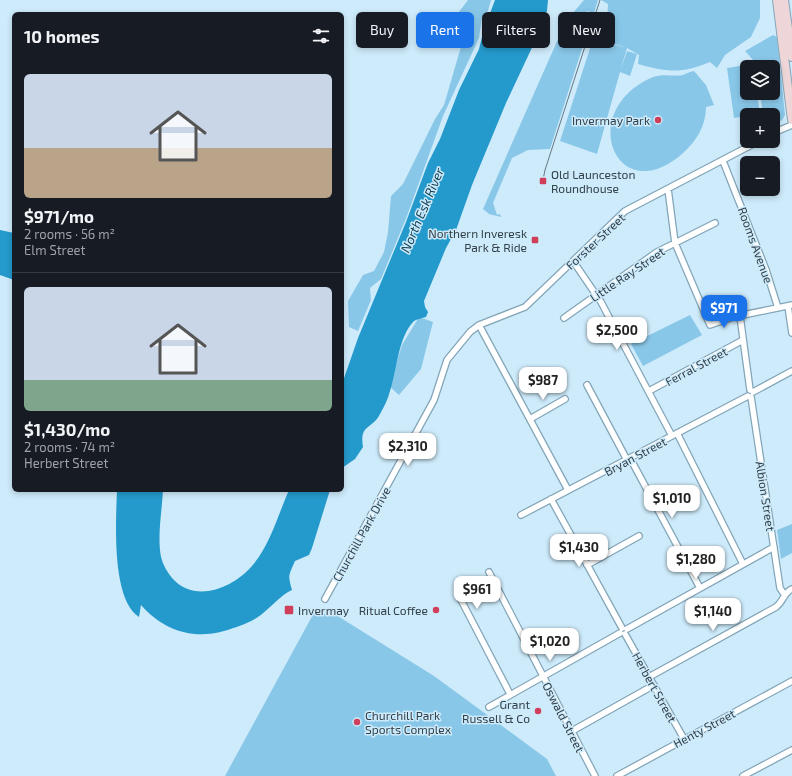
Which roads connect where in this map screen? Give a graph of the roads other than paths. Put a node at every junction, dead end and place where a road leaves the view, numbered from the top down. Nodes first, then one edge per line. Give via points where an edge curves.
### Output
1 (777, 0) edge
2 (784, 0) edge
3 (792, 58) edge
4 (792, 120) edge
5 (792, 125) edge
6 (780, 130) edge
7 (746, 148) edge
8 (723, 161) junction
9 (668, 189) junction
10 (715, 223) dead end
11 (675, 243) junction
12 (573, 261) junction
13 (596, 295) junction
14 (790, 306) edge
15 (778, 308) junction
16 (740, 316) junction
17 (564, 318) dead end
18 (479, 325) junction
19 (792, 333) edge
20 (743, 340) junction
21 (792, 371) edge
22 (587, 384) dead end
23 (649, 391) junction
24 (750, 394) junction
25 (566, 399) dead end
26 (530, 419) junction
27 (675, 434) junction
28 (628, 459) junction
29 (568, 490) junction
30 (551, 499) junction
31 (521, 515) dead end
32 (640, 536) dead end
33 (774, 547) junction
34 (743, 564) junction
35 (587, 565) junction
36 (489, 572) dead end
37 (700, 588) junction
38 (792, 589) edge
39 (784, 594) junction
40 (460, 598) dead end
41 (325, 599) dead end
42 (623, 631) junction
43 (543, 676) junction
44 (650, 678) junction
45 (792, 681) edge
46 (654, 685) junction
47 (510, 694) junction
48 (489, 707) dead end
49 (572, 731) junction
50 (684, 739) junction
51 (792, 750) edge
52 (595, 776) edge
53 (617, 776) edge
54 (744, 776) edge

1 - 4 main road
2 - 3 main road
5 - 6 street
7 - 8 street, Forster Street
8 - 9 street, Forster Street
8 - 15 street, Rooms Avenue via 766,270
9 - 11 street
9 - 12 street, Forster Street via 621,214
10 - 11 street, Little Ray Street
11 - 13 street, Little Ray Street via 657,252
11 - 16 street via 710,324
12 - 13 street
12 - 18 street, Forster Street via 525,307
13 - 17 street, Little Ray Street
13 - 23 street
14 - 15 street
14 - 19 street
15 - 16 street
16 - 20 street, Albion Street
18 - 26 street
18 - 41 street, Churchill Park Drive via 447,360 434,400
20 - 23 street, Ferral Street
20 - 24 street, Albion Street
21 - 24 street, Bryan Street
22 - 28 street
23 - 27 street
24 - 27 street, Bryan Street
24 - 33 street, Albion Street
25 - 26 street
26 - 29 street
27 - 28 street, Bryan Street
27 - 34 street
28 - 29 street, Bryan Street
28 - 37 street
29 - 30 street, Bryan Street
30 - 31 street, Bryan Street
30 - 35 street, Herbert Street
32 - 35 street
33 - 34 street
33 - 39 street, Albion Street via 780,588
34 - 37 street
35 - 42 street, Herbert Street
36 - 43 street, Oswald Street
37 - 42 street
38 - 39 street
39 - 44 street via 776,607
40 - 47 street
42 - 43 street
42 - 44 street, Herbert Street
43 - 47 street
43 - 49 street, Oswald Street
44 - 46 street, Herbert Street
45 - 50 street, Henty Street
46 - 49 street
46 - 50 street, Herbert Street
47 - 48 street
49 - 52 street, Oswald Street
50 - 53 street, Henty Street
51 - 54 street

